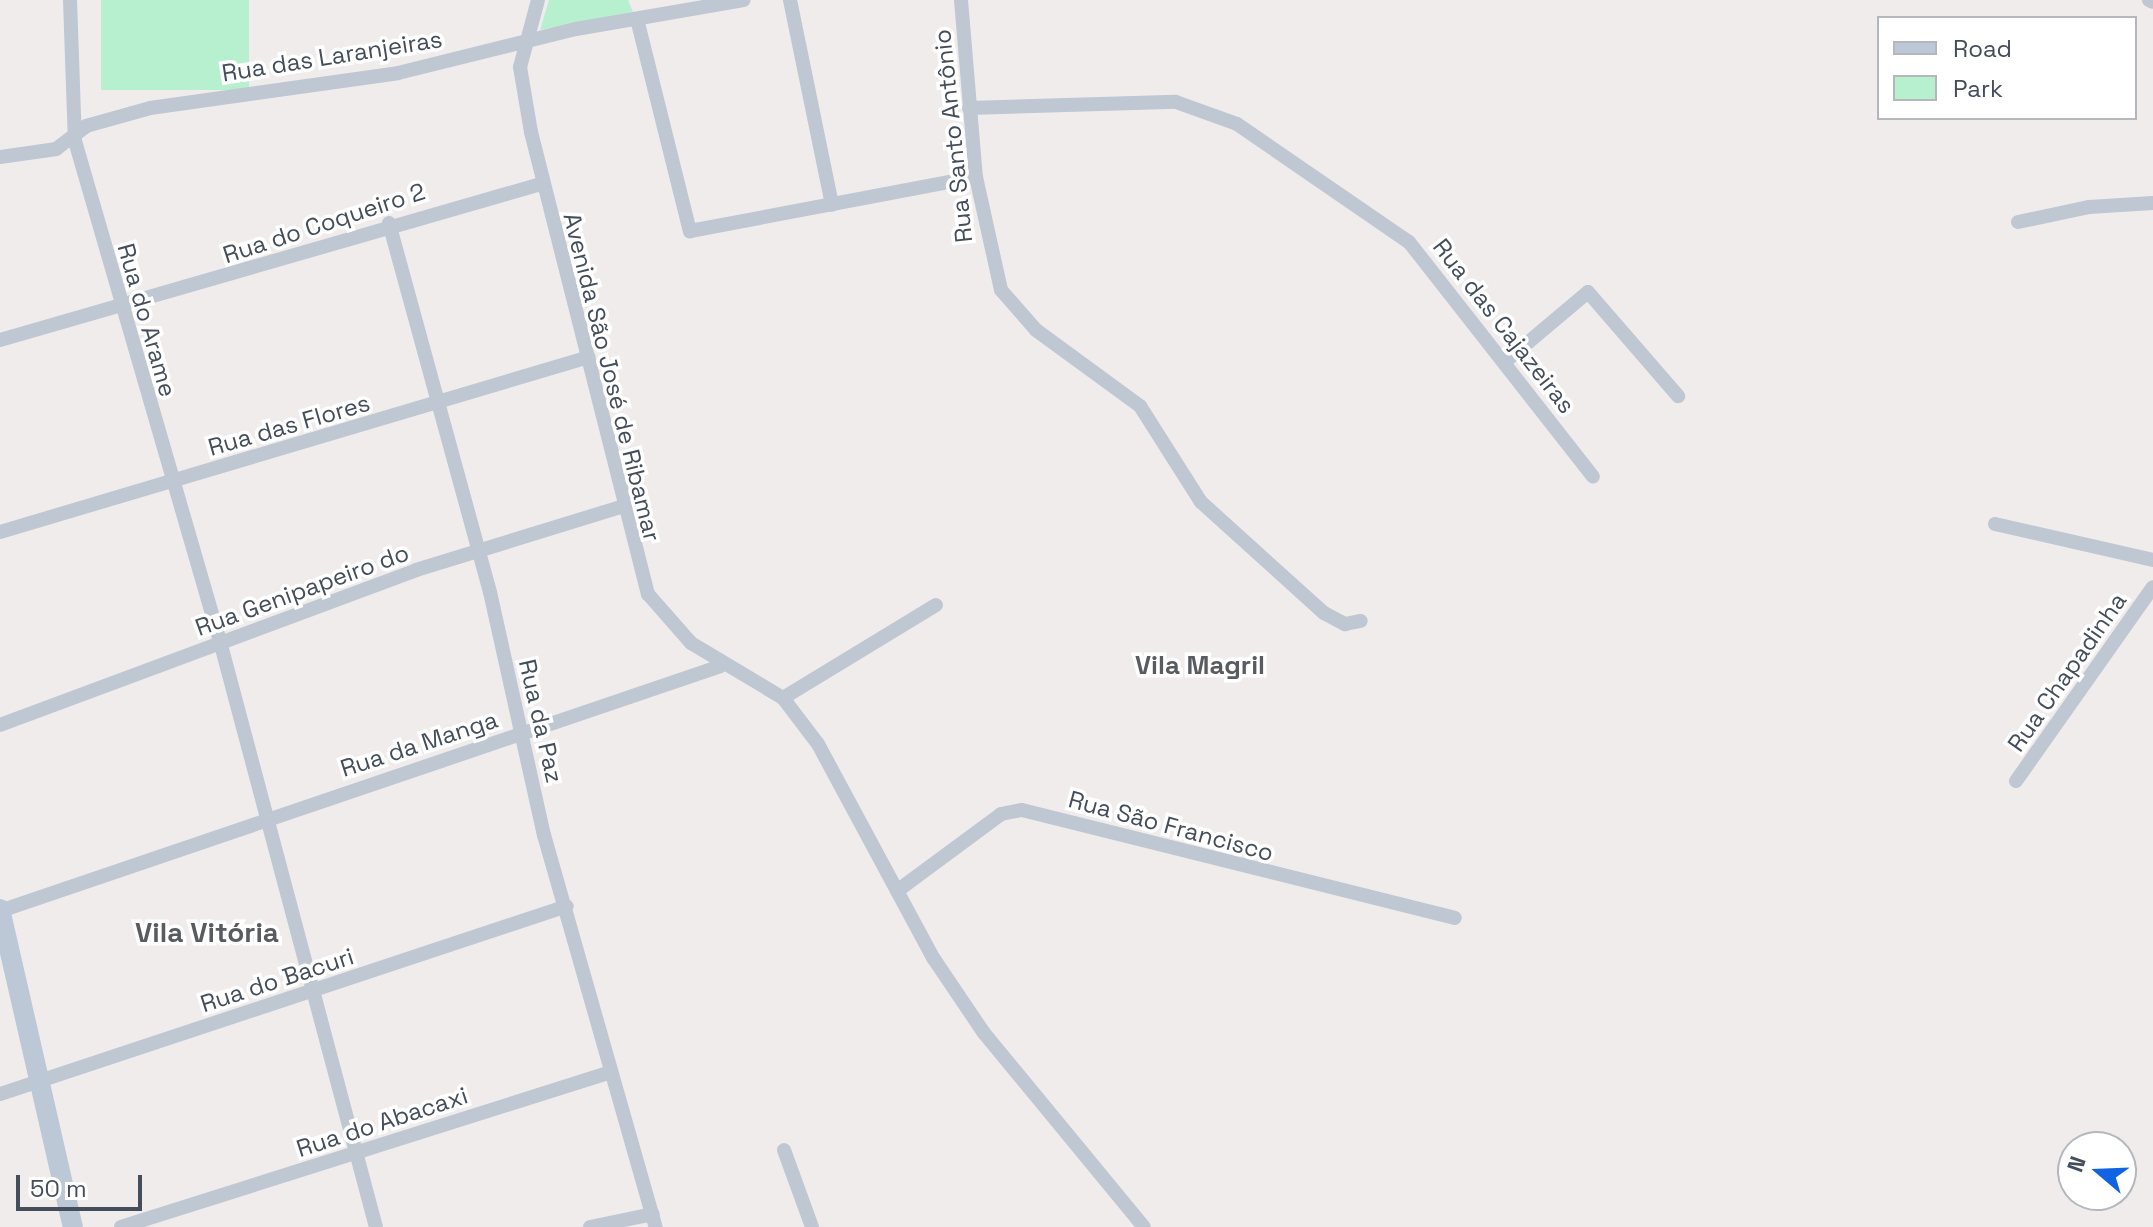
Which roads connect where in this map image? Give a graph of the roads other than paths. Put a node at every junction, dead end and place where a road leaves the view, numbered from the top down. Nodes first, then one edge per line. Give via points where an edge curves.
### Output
1 (70, 0) edge
2 (538, 0) edge
3 (744, 0) edge
4 (790, 0) edge
5 (961, 0) edge
6 (637, 19) junction
7 (523, 43) junction
8 (969, 108) junction
9 (75, 141) junction
10 (0, 157) edge
11 (976, 177) junction
12 (541, 184) junction
13 (2153, 203) edge
14 (832, 205) junction
15 (2018, 222) dead end
16 (389, 223) junction
17 (122, 310) junction
18 (0, 340) edge
19 (589, 357) junction
20 (1506, 361) junction
21 (1678, 396) dead end
22 (438, 406) junction
23 (1593, 477) dead end
24 (171, 481) junction
25 (624, 506) junction
26 (1995, 524) dead end
27 (0, 532) edge
28 (478, 551) junction
29 (2153, 560) edge
30 (2153, 587) edge
31 (936, 605) dead end
32 (1361, 621) dead end
33 (221, 645) junction
34 (721, 666) junction
35 (783, 698) junction
36 (0, 725) edge
37 (522, 734) junction
38 (2016, 781) dead end
39 (266, 817) junction
40 (897, 891) junction
41 (567, 906) junction
42 (0, 910) edge
43 (1455, 918) dead end
44 (6, 961) edge
45 (315, 992) junction
46 (611, 1072) junction
47 (40, 1084) junction
48 (0, 1094) edge
49 (784, 1150) dead end
50 (359, 1153) junction
51 (655, 1221) edge
52 (73, 1227) edge
53 (121, 1227) edge
54 (376, 1227) edge
55 (590, 1227) edge
56 (812, 1227) edge
57 (1144, 1227) edge

1 - 9 street, Rua do Arame
2 - 7 street, Avenida São José de Ribamar
3 - 6 street, Rua das Laranjeiras
4 - 14 street
5 - 8 street, Rua Santo Antônio
6 - 7 street, Rua das Laranjeiras
6 - 14 street via 690,231
7 - 9 street, Rua das Laranjeiras via 398,73 150,108 86,126
7 - 12 street, Avenida São José de Ribamar via 520,67
8 - 11 street, Rua Santo Antônio
8 - 20 street, Rua das Cajazeiras via 1154,101 1210,111 1301,164 1409,242
9 - 10 street
9 - 17 street, Rua do Arame
11 - 14 street
11 - 32 street, Rua Santo Antônio via 990,260 1014,307 1140,406 1190,488 1221,520 1324,613 1345,624
12 - 16 street, Rua do Coqueiro 2
12 - 19 street, Avenida São José de Ribamar
13 - 15 street via 2089,207
16 - 17 street, Rua do Coqueiro 2
16 - 22 street, Rua da Paz
17 - 18 street, Rua do Coqueiro 2
17 - 24 street, Rua do Arame
19 - 22 street, Rua das Flores
19 - 25 street, Avenida São José de Ribamar
20 - 21 street via 1588,292
20 - 23 street, Rua das Cajazeiras
22 - 24 street, Rua das Flores
22 - 28 street, Rua da Paz
24 - 27 street, Rua das Flores
24 - 33 street, Rua do Arame
25 - 28 street, Rua Genipapeiro do
25 - 34 street, Avenida São José de Ribamar via 648,594 673,627
26 - 29 street, Rua Chapadinha
28 - 33 street, Rua Genipapeiro do
28 - 37 street, Rua da Paz
30 - 38 street, Rua Chapadinha
31 - 35 street
33 - 36 street, Rua Genipapeiro do
33 - 39 street
34 - 35 street, Avenida São José de Ribamar
34 - 37 street, Rua da Manga
35 - 40 street, Avenida São José de Ribamar via 818,744
37 - 39 street, Rua da Manga
37 - 41 street, Rua da Paz
39 - 42 street, Rua da Manga
39 - 45 street
40 - 43 street, Rua São Francisco via 1001,814 1022,810
40 - 57 street, Avenida São José de Ribamar via 984,1033
41 - 45 street, Rua do Bacuri
41 - 46 street, Rua da Paz
42 - 44 street
44 - 47 street
45 - 47 street, Rua do Bacuri
45 - 50 street
46 - 50 street, Rua do Abacaxi
46 - 51 street, Rua da Paz
47 - 48 street, Rua do Bacuri
47 - 52 street
49 - 56 street
50 - 53 street, Rua do Abacaxi
50 - 54 street
51 - 55 street

